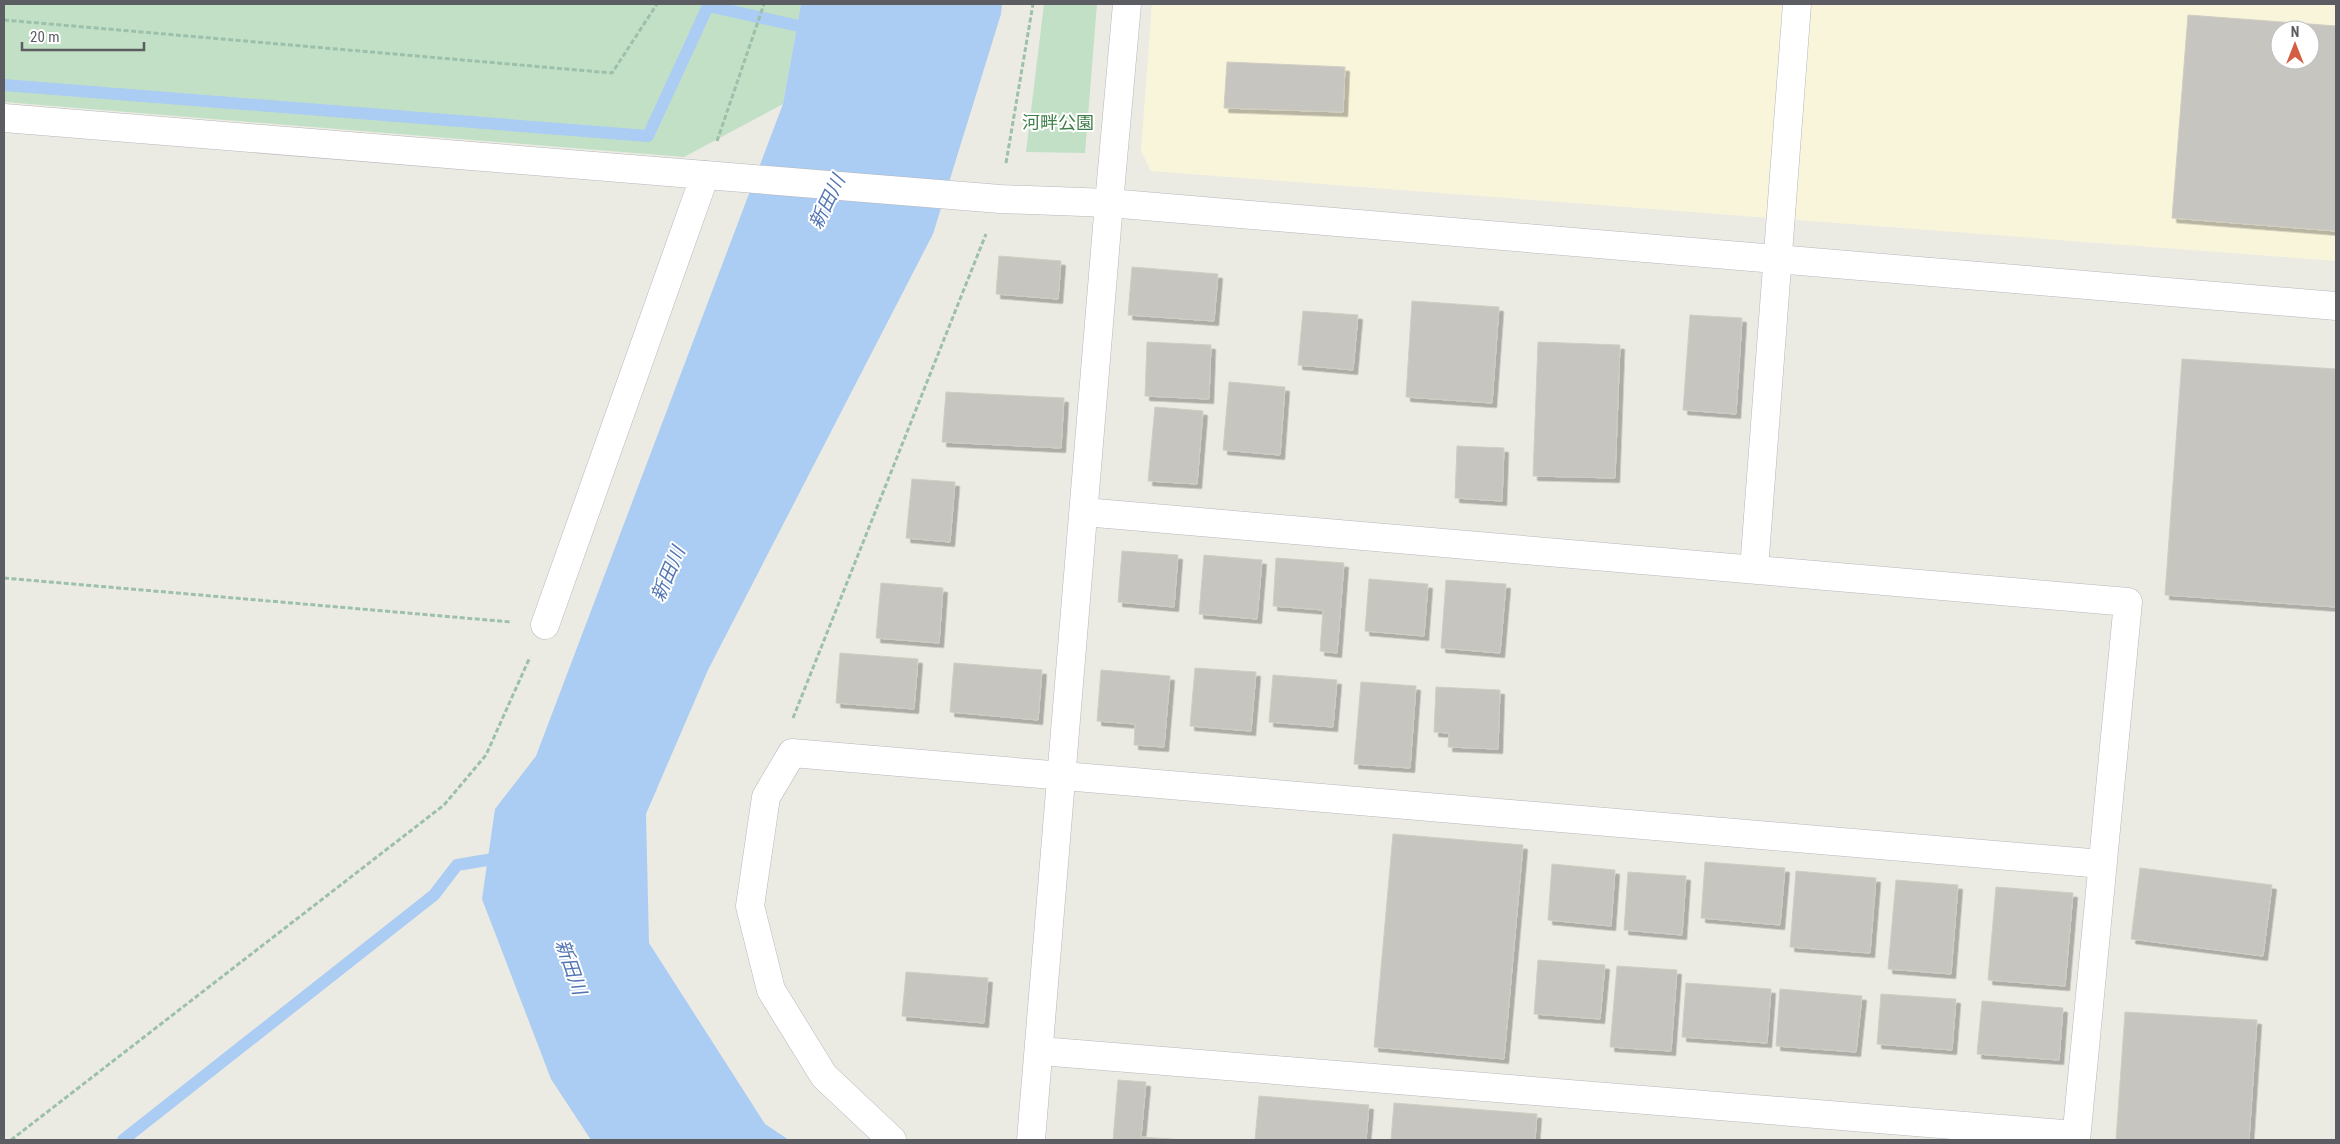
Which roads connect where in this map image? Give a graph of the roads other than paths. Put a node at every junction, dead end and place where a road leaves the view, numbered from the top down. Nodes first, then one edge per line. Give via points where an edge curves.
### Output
1 (1127, 4) edge
2 (1797, 4) edge
3 (4, 118) edge
4 (705, 175) junction
5 (1109, 203) junction
6 (1778, 259) junction
7 (2336, 306) edge
8 (1084, 512) junction
9 (1754, 570) junction
10 (545, 625) road end
11 (1062, 776) junction
12 (2102, 864) junction
13 (1040, 1051) junction
14 (2076, 1137) edge
15 (892, 1140) edge
16 (1031, 1140) edge

1 - 5 street
2 - 6 street
3 - 4 street
4 - 5 street via 1000,199
4 - 10 street
5 - 6 street
5 - 8 street
6 - 7 street
6 - 9 street
8 - 9 street
8 - 11 street
9 - 12 street via 2128,602
11 - 12 street
11 - 13 street
11 - 15 street via 792,753 766,797 750,906 771,990 824,1076
12 - 14 street
13 - 14 street
13 - 16 street

